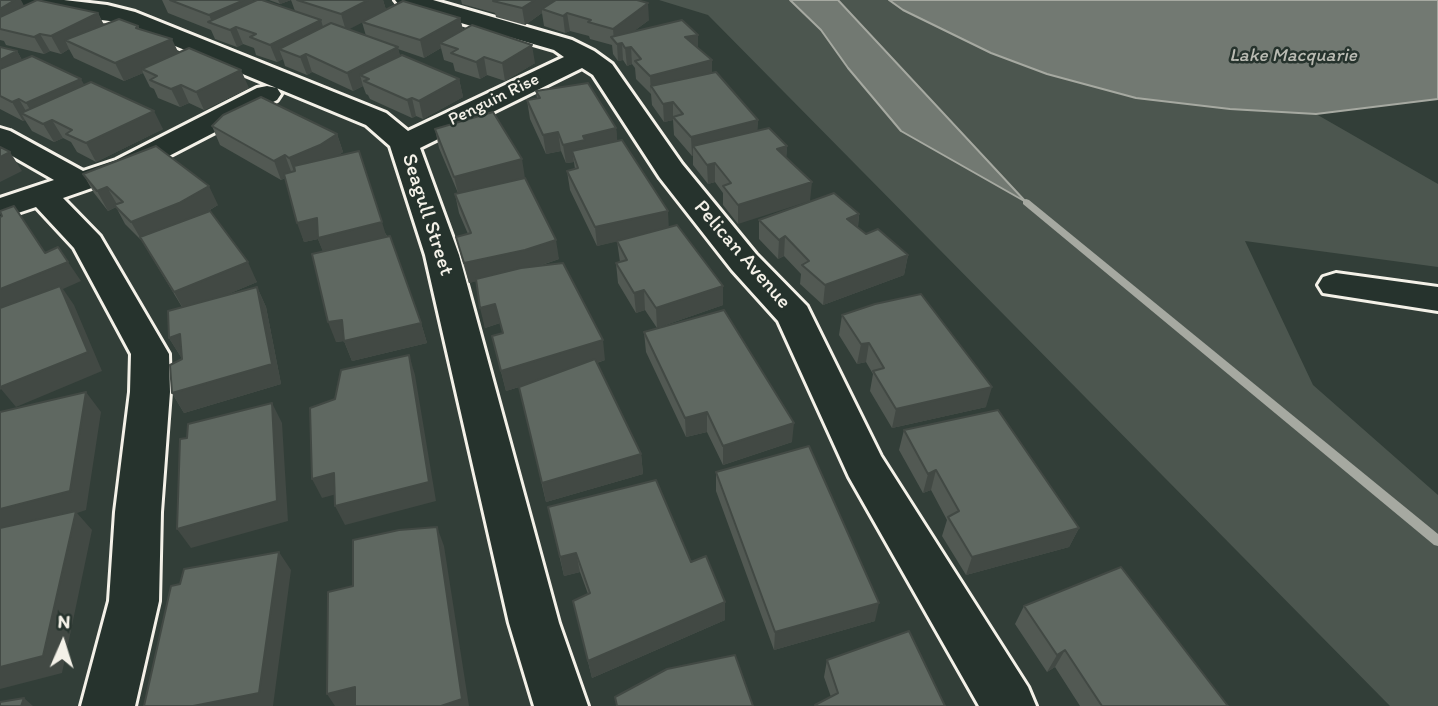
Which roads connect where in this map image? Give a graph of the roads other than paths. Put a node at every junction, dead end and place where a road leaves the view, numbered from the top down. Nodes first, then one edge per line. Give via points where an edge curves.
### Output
1 (0, 0) edge
2 (407, 0) edge
3 (159, 4) dead end
4 (126, 17) junction
5 (585, 57) junction
6 (287, 84) junction
7 (0, 137) edge
8 (404, 144) junction
9 (61, 188) junction
10 (0, 209) edge
11 (1336, 285) dead end
12 (1438, 299) edge
13 (108, 706) edge
14 (561, 706) edge
15 (1009, 706) edge

1 - 4 street, Seagull Street
2 - 5 street, Pelican Avenue via 563,45
3 - 4 street
4 - 6 street, Seagull Street
5 - 8 street, Penguin Rise
5 - 15 street, Pelican Avenue via 603,70 671,171 744,262 794,315 864,465
6 - 8 street, Seagull Street via 376,119
6 - 9 street via 127,166
7 - 9 street
8 - 14 street, Seagull Street via 442,255 534,623
9 - 10 street
9 - 13 street via 150,354 134,601
11 - 12 street

